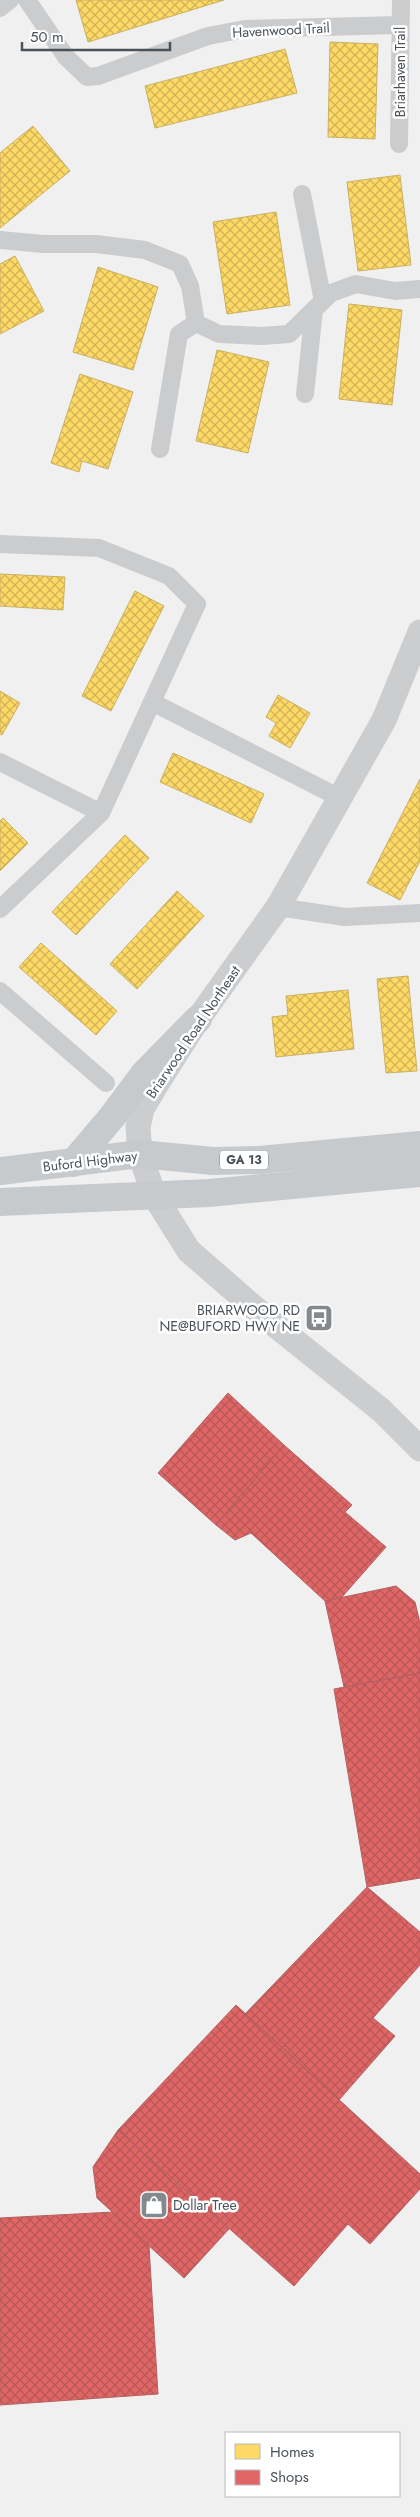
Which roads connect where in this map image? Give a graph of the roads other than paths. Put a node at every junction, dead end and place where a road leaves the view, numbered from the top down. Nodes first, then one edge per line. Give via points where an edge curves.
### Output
1 (10, 0) edge
2 (27, 0) edge
3 (401, 0) edge
4 (0, 8) edge
5 (400, 25) junction
6 (400, 144) dead end
7 (302, 194) dead end
8 (0, 240) edge
9 (420, 289) edge
10 (318, 305) junction
11 (196, 323) junction
12 (306, 394) dead end
13 (160, 449) dead end
14 (0, 544) edge
15 (420, 632) edge
16 (152, 702) junction
17 (0, 762) edge
18 (340, 798) junction
19 (101, 813) junction
20 (278, 907) junction
21 (0, 909) edge
22 (420, 913) edge
23 (0, 991) edge
24 (198, 1019) junction
25 (106, 1083) dead end
26 (420, 1145) edge
27 (140, 1154) junction
28 (73, 1163) junction
29 (0, 1171) edge
30 (420, 1173) edge
31 (154, 1195) junction
32 (0, 1202) edge
33 (420, 1449) edge

1 - 4 street
2 - 5 street, Havenwood Trail via 66,57 87,77 98,76 208,36 245,29
3 - 5 street, Briarhaven Trail
5 - 6 street, Briarhaven Trail
7 - 10 street
8 - 11 street via 96,244 145,250 180,264 190,286
9 - 10 street via 395,291 356,284 331,293
10 - 11 street via 289,334 219,334
10 - 12 street
11 - 13 street via 180,334
14 - 16 street via 99,548 169,576 197,604
15 - 18 street, Briarwood Road Northeast via 384,720
16 - 18 street
16 - 19 street
17 - 19 street
18 - 20 street, Briarwood Road Northeast
19 - 21 street
20 - 22 street via 345,917
20 - 24 street, Briarwood Road Northeast
23 - 25 street
24 - 27 street, Briarwood Road Northeast via 142,1109 138,1127
24 - 28 main road via 145,1073
26 - 27 main road, Buford Highway / GA 13 via 259,1160 213,1161
27 - 28 main road, Buford Highway / GA 13
27 - 31 street, Briarwood Road Northeast
28 - 29 main road, Buford Highway / GA 13
30 - 31 main road, GA 13 via 320,1184
31 - 32 main road, GA 13
31 - 33 street, Briarwood Road Northeast via 189,1250 265,1317 381,1410

